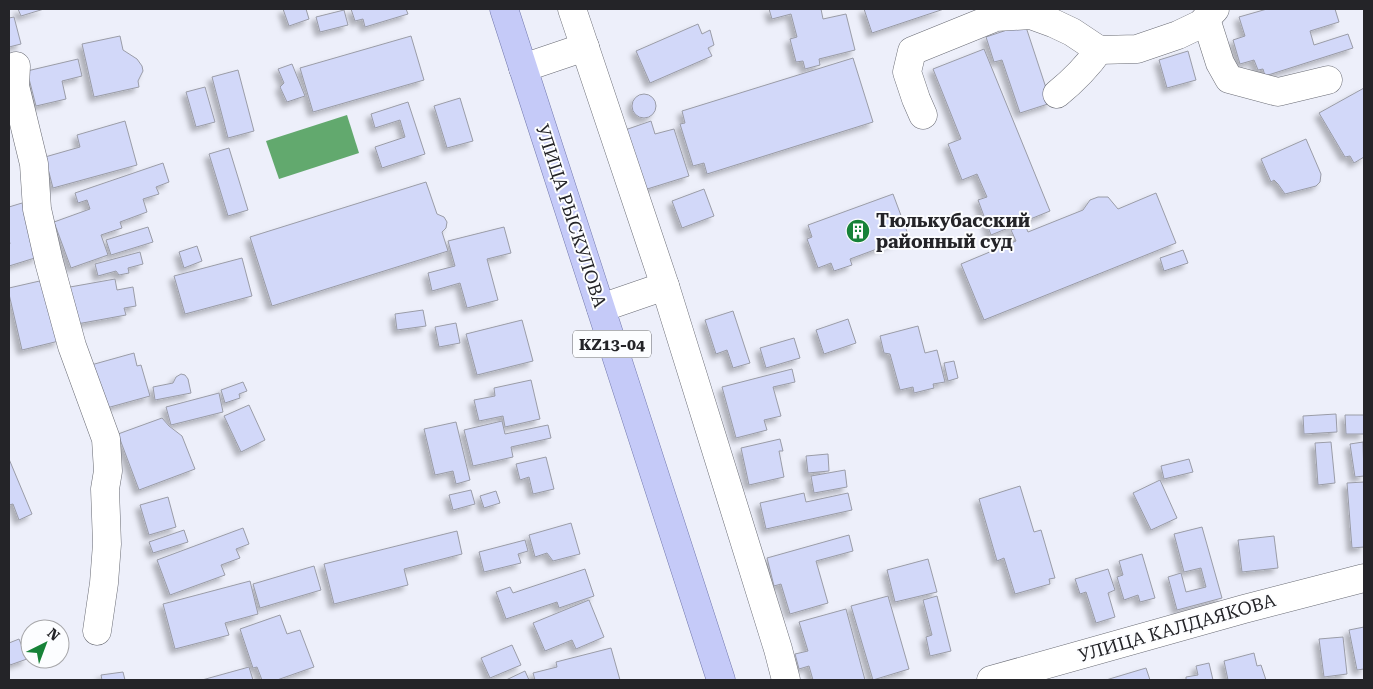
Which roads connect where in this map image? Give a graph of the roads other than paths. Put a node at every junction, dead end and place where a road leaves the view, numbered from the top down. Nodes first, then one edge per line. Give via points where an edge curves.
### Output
1 (504, 9) edge
2 (572, 9) edge
3 (1211, 14) edge
4 (585, 47) junction
5 (1099, 50) junction
6 (523, 68) junction
7 (13, 80) edge
8 (1328, 80) dead end
9 (1057, 94) dead end
10 (923, 115) dead end
11 (665, 286) junction
12 (601, 308) junction
13 (1364, 578) edge
14 (97, 631) dead end
15 (721, 680) edge
16 (786, 680) edge
17 (991, 680) edge

1 - 6 main road, УЛИЦА РЫСКУЛОВА / KZ13-04
2 - 4 street
3 - 5 street via 1201,24 1178,35 1136,49
3 - 8 street via 1220,63 1229,79 1278,92
4 - 6 street
4 - 11 street
5 - 9 street
5 - 10 street via 1072,32 1031,15 996,17 912,52 907,72
6 - 12 main road, УЛИЦА РЫСКУЛОВА / KZ13-04
7 - 14 street via 34,164 37,210 49,262 72,346 106,439 107,544
11 - 12 street
11 - 16 street
12 - 15 main road, УЛИЦА РЫСКУЛОВА / KZ13-04
13 - 17 street, УЛИЦА КАЛДАЯКОВА

